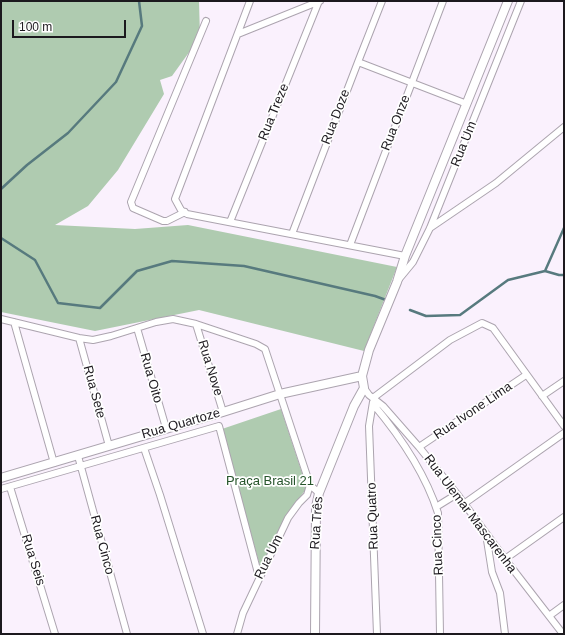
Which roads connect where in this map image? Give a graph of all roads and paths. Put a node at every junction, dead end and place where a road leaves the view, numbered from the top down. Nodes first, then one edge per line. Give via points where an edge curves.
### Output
1 (250, 1) edge
2 (320, 1) edge
3 (382, 1) edge
4 (443, 1) edge
5 (508, 1) edge
6 (521, 1) edge
7 (206, 21) dead end
8 (238, 34) junction
9 (358, 62) junction
10 (411, 82) junction
11 (467, 104) junction
12 (564, 127) edge
13 (185, 212) junction
14 (230, 222) junction
15 (430, 228) junction
16 (292, 234) junction
17 (350, 245) junction
18 (405, 256) junction
19 (396, 282) junction
20 (1, 319) edge
21 (14, 322) junction
22 (196, 324) junction
23 (137, 328) junction
24 (79, 338) junction
25 (526, 375) junction
26 (362, 376) junction
27 (564, 381) edge
28 (364, 388) junction
29 (280, 394) junction
30 (542, 396) junction
31 (373, 401) junction
32 (223, 412) junction
33 (564, 426) edge
34 (162, 430) junction
35 (564, 433) edge
36 (123, 442) junction
37 (154, 445) junction
38 (109, 446) junction
39 (419, 447) junction
40 (144, 448) junction
41 (126, 453) junction
42 (78, 456) junction
43 (54, 463) junction
44 (81, 466) junction
45 (1, 478) edge
46 (310, 485) junction
47 (10, 487) junction
48 (1, 489) edge
49 (319, 493) junction
50 (457, 494) junction
51 (465, 503) junction
52 (436, 507) junction
53 (564, 517) edge
54 (486, 532) junction
55 (505, 560) junction
56 (259, 577) junction
57 (564, 605) edge
58 (548, 616) junction
59 (55, 634) edge
60 (127, 634) edge
61 (203, 634) edge
62 (237, 634) edge
63 (315, 634) edge
64 (377, 634) edge
65 (440, 634) edge
66 (505, 634) edge
67 (563, 634) edge

1 - 8 street
2 - 8 street
2 - 14 street, Rua Treze
3 - 9 street, Rua Doze
4 - 10 street, Rua Onze
5 - 11 street, Rua Um
6 - 15 street, Rua Um
7 - 13 street via 131,202 133,208 163,221
8 - 13 street via 175,198 181,210
9 - 10 street
9 - 16 street, Rua Doze
10 - 11 street
10 - 17 street, Rua Onze
11 - 18 street, Rua Um
12 - 15 street via 496,183
13 - 14 street
14 - 16 street
15 - 19 street, Rua Um via 413,262
16 - 17 street
17 - 18 street
18 - 19 street, Rua Um
19 - 26 street, Rua Um via 368,350
20 - 21 street
21 - 24 street
21 - 43 street
22 - 23 street via 173,319
22 - 29 street via 265,349
22 - 32 street, Rua Nove
23 - 24 street via 93,340
23 - 34 street, Rua Oito
24 - 38 street, Rua Sete
25 - 30 street
25 - 31 street via 493,328 482,323 450,340
25 - 39 street, Rua Ivone Lima
26 - 28 street, Rua Um
26 - 29 street, Rua Quartoze
27 - 30 street
28 - 31 street
28 - 49 street, Rua Três via 354,406
29 - 32 street, Rua Quartoze
29 - 46 street
30 - 33 street
31 - 39 street, Rua Ulemar Mascarenha via 383,406
31 - 52 street, Rua Cinco via 408,450
31 - 64 street, Rua Quatro via 369,426
32 - 34 street, Rua Quartoze
34 - 36 street, Rua Quartoze
34 - 37 street
35 - 51 street
36 - 38 street, Rua Quartoze
36 - 41 street
37 - 40 street, Rua Quartoze
37 - 56 street, Rua Quartoze via 220,426
38 - 42 street, Rua Quartoze
39 - 50 street, Rua Ulemar Mascarenha
40 - 41 street, Rua Quartoze
40 - 61 street
41 - 44 street, Rua Quartoze
42 - 43 street, Rua Quartoze
42 - 44 street, Rua Cinco
43 - 45 street, Rua Quartoze
44 - 47 street, Rua Quartoze
44 - 60 street, Rua Cinco
46 - 49 street
46 - 56 street, Rua Um via 307,495 288,518
47 - 48 street, Rua Quartoze
47 - 59 street, Rua Seis
49 - 63 street, Rua Três via 316,507
50 - 51 street, Rua Ulemar Mascarenha
50 - 52 street
51 - 54 street, Rua Ulemar Mascarenha
52 - 65 street, Rua Cinco
53 - 55 street
54 - 55 street, Rua Ulemar Mascarenha
54 - 66 street via 492,572 500,593
55 - 58 street, Rua Ulemar Mascarenha
56 - 62 street, Rua Um
57 - 58 street
58 - 67 street, Rua Ulemar Mascarenha

